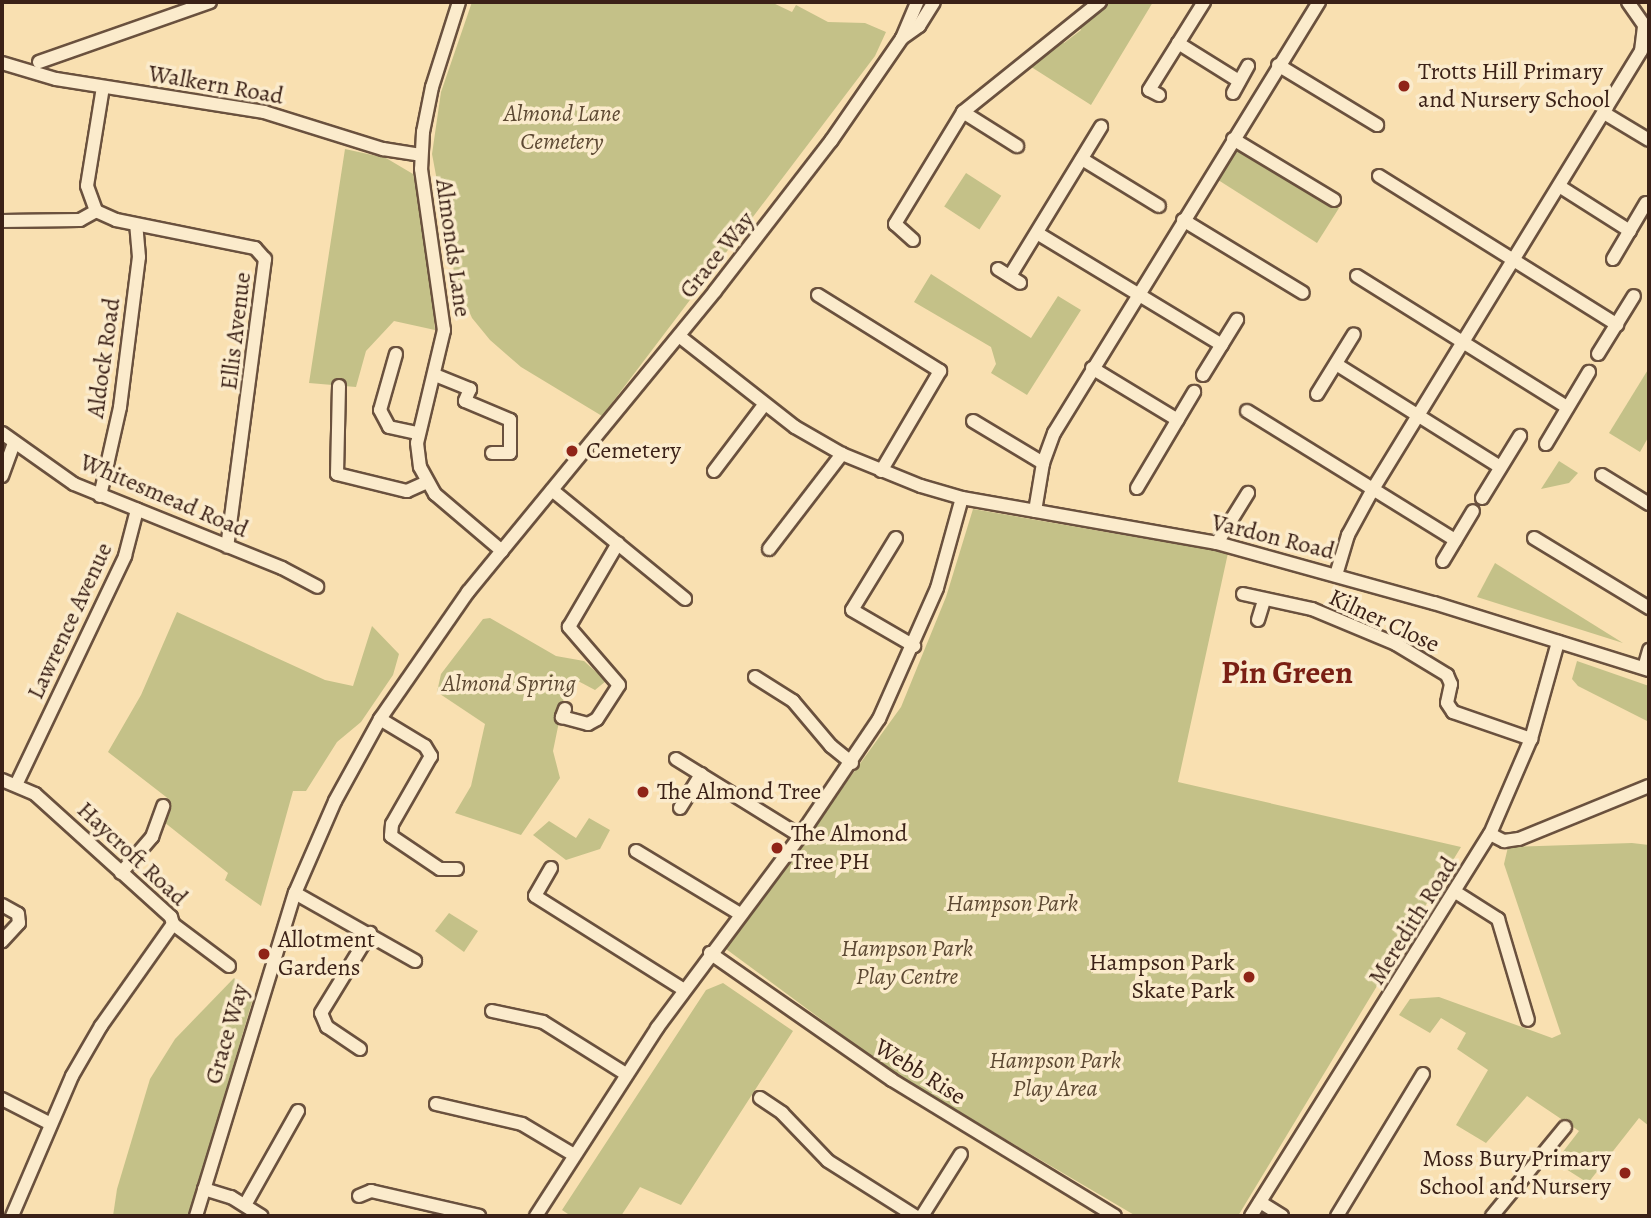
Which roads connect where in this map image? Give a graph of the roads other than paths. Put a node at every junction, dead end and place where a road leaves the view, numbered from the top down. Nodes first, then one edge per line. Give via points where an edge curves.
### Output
1 (209, 2) edge
2 (460, 2) edge
3 (917, 2) edge
4 (934, 2) edge
5 (1100, 2) edge
6 (1204, 2) edge
7 (1319, 2) edge
8 (1628, 2) edge
9 (902, 38) junction
10 (1647, 40) edge
11 (1178, 43) junction
12 (39, 62) dead end
13 (2, 63) edge
14 (1278, 65) junction
15 (1248, 66) dead end
16 (103, 87) junction
17 (1159, 95) dead end
18 (963, 112) junction
19 (1604, 113) junction
20 (1377, 125) dead end
21 (1101, 127) dead end
22 (1233, 139) junction
23 (1649, 140) edge
24 (1017, 146) dead end
25 (421, 155) junction
26 (1082, 159) junction
27 (1379, 176) dead end
28 (1559, 186) junction
29 (1334, 200) dead end
30 (1646, 203) dead end
31 (1159, 206) dead end
32 (96, 211) junction
33 (1183, 220) junction
34 (2, 221) edge
35 (136, 225) junction
36 (1630, 231) junction
37 (1037, 233) junction
38 (913, 240) dead end
39 (1613, 259) dead end
40 (1513, 260) junction
41 (998, 269) dead end
42 (1357, 276) dead end
43 (1303, 293) dead end
44 (818, 295) dead end
45 (1137, 295) junction
46 (1634, 296) dead end
47 (1237, 320) dead end
48 (1616, 324) junction
49 (1354, 334) dead end
50 (679, 336) junction
51 (1463, 342) junction
52 (1222, 345) junction
53 (396, 354) dead end
54 (1598, 354) dead end
55 (1336, 364) junction
56 (1092, 368) junction
57 (1590, 372) dead end
58 (435, 375) junction
59 (1203, 375) dead end
60 (339, 386) dead end
61 (1194, 392) dead end
62 (1318, 394) dead end
63 (764, 405) junction
64 (1567, 407) junction
65 (1247, 411) dead end
66 (1418, 415) junction
67 (974, 420) dead end
68 (1178, 420) junction
69 (2, 433) edge
70 (417, 433) junction
71 (1520, 436) dead end
72 (14, 443) junction
73 (1546, 444) dead end
74 (492, 453) dead end
75 (842, 454) junction
76 (1043, 463) junction
77 (1500, 467) junction
78 (714, 471) dead end
79 (881, 471) junction
80 (1602, 475) dead end
81 (2, 476) edge
82 (427, 482) junction
83 (1137, 488) dead end
84 (1373, 489) junction
85 (552, 490) junction
86 (1248, 494) dead end
87 (100, 496) junction
88 (962, 498) junction
89 (1482, 498) dead end
90 (1649, 504) edge
91 (137, 510) junction
92 (1474, 510) dead end
93 (1035, 511) junction
94 (896, 538) dead end
95 (1534, 538) dead end
96 (1455, 540) junction
97 (618, 543) junction
98 (1217, 543) junction
99 (227, 547) junction
100 (769, 549) dead end
101 (502, 551) junction
102 (1443, 561) dead end
103 (1336, 575) junction
104 (317, 587) dead end
105 (1244, 594) dead end
106 (685, 599) dead end
107 (1264, 600) junction
108 (1649, 608) edge
109 (1258, 621) dead end
110 (1558, 642) junction
111 (914, 646) junction
112 (1649, 650) edge
113 (1646, 669) edge
114 (755, 677) dead end
115 (562, 718) dead end
116 (380, 719) junction
117 (1531, 739) junction
118 (676, 759) dead end
119 (852, 762) junction
120 (701, 774) junction
121 (2, 779) edge
122 (16, 785) junction
123 (1649, 786) edge
124 (163, 806) dead end
125 (680, 808) dead end
126 (1490, 834) junction
127 (800, 836) junction
128 (636, 851) dead end
129 (457, 869) dead end
130 (551, 869) dead end
131 (121, 873) junction
132 (295, 893) junction
133 (1457, 893) junction
134 (2, 905) edge
135 (740, 914) junction
136 (173, 925) junction
137 (370, 933) junction
138 (2, 941) edge
139 (710, 953) junction
140 (415, 961) dead end
141 (229, 966) dead end
142 (684, 990) junction
143 (492, 1011) dead end
144 (1528, 1020) dead end
145 (360, 1049) dead end
146 (626, 1074) junction
147 (1423, 1074) dead end
148 (760, 1098) dead end
149 (2, 1099) edge
150 (436, 1104) dead end
151 (299, 1111) dead end
152 (49, 1123) junction
153 (1566, 1127) dead end
154 (961, 1154) dead end
155 (574, 1155) junction
156 (204, 1189) junction
157 (359, 1196) dead end
158 (1260, 1202) junction
159 (245, 1205) junction
160 (12, 1216) edge
161 (196, 1216) edge
162 (261, 1216) edge
163 (479, 1216) edge
164 (536, 1216) edge
165 (915, 1216) edge
166 (922, 1216) edge
167 (1115, 1216) edge
168 (1251, 1216) edge
169 (1282, 1216) edge
170 (1337, 1216) edge
171 (1492, 1216) edge

1 - 12 street
2 - 25 street, Almonds Lane via 432,87
3 - 9 street, Grace Way
4 - 9 street, Grace Way via 919,26
5 - 18 street
6 - 11 street
7 - 14 street
8 - 10 street via 1641,18
9 - 50 street, Grace Way via 823,151
10 - 19 street
11 - 15 street via 1236,87
11 - 17 street via 1149,90
13 - 16 street, Walkern Road via 25,73
14 - 20 street
14 - 22 street
16 - 25 street, Walkern Road via 254,110 383,149
16 - 32 street via 88,186
18 - 24 street
18 - 38 street via 895,224
19 - 23 street
19 - 28 street
21 - 26 street
22 - 29 street
22 - 33 street
25 - 58 street, Almonds Lane via 445,309
26 - 31 street
26 - 37 street
27 - 40 street via 1413,188
28 - 36 street
28 - 40 street
30 - 36 street
32 - 34 street via 80,220
32 - 35 street, Ellis Avenue
33 - 43 street via 1280,272
33 - 45 street
35 - 87 street, Aldock Road via 139,257 120,407
35 - 99 street, Ellis Avenue via 255,248 265,258
36 - 39 street
37 - 41 street via 1015,280
37 - 45 street
40 - 48 street
40 - 51 street
42 - 51 street via 1384,285
44 - 79 street via 940,371
45 - 52 street
45 - 56 street
46 - 48 street
47 - 52 street
48 - 54 street
49 - 55 street
50 - 63 street, Vardon Road
50 - 85 street, Grace Way
51 - 64 street
51 - 66 street
52 - 59 street
53 - 70 street via 380,411 389,427
55 - 62 street
55 - 66 street
56 - 68 street
56 - 76 street via 1054,433
57 - 64 street
58 - 70 street, Almonds Lane
58 - 74 street via 470,389 465,401 510,420 510,453
60 - 82 street via 337,474 407,491
61 - 68 street
63 - 75 street, Vardon Road
63 - 78 street
64 - 73 street
65 - 84 street
66 - 77 street
66 - 84 street
67 - 76 street
68 - 83 street
69 - 72 street, Whitesmead Road
70 - 82 street, Almonds Lane
71 - 77 street
72 - 81 street
72 - 87 street, Whitesmead Road via 65,479
75 - 79 street, Vardon Road
75 - 100 street
76 - 93 street
77 - 89 street
79 - 88 street, Vardon Road
80 - 90 street
82 - 101 street, Almonds Lane via 442,501
84 - 96 street
84 - 103 street via 1348,535
85 - 97 street
85 - 101 street, Grace Way
86 - 98 street
87 - 91 street, Whitesmead Road
88 - 93 street, Vardon Road
88 - 111 street via 937,588
91 - 99 street, Whitesmead Road
91 - 122 street, Lawrence Avenue via 125,556
92 - 96 street
93 - 98 street, Vardon Road
94 - 111 street via 852,610
95 - 108 street via 1562,562
96 - 102 street
97 - 106 street
97 - 115 street via 569,627 619,685 597,719 588,724
98 - 103 street, Vardon Road
99 - 104 street, Whitesmead Road
101 - 116 street, Grace Way via 436,634
103 - 110 street, Vardon Road
105 - 107 street, Kilner Close
107 - 109 street
107 - 117 street, Kilner Close via 1312,609 1396,644 1447,675 1451,687 1447,703 1452,712
110 - 113 street, Vardon Road
110 - 117 street, Meredith Road
111 - 119 street via 888,703
112 - 113 street
114 - 119 street via 793,701 831,746
116 - 129 street via 425,746 431,756 392,824 391,836 440,869
116 - 132 street, Grace Way via 335,801
117 - 126 street, Meredith Road
118 - 120 street
119 - 127 street
120 - 125 street
120 - 127 street
121 - 122 street, Haycroft Road
122 - 131 street, Haycroft Road via 47,804
123 - 126 street via 1519,839 1504,841
124 - 131 street via 152,836
126 - 133 street, Meredith Road
127 - 135 street
128 - 135 street
130 - 142 street via 535,896
131 - 136 street, Haycroft Road via 171,917
132 - 137 street
132 - 156 street, Grace Way
133 - 144 street via 1498,919
133 - 158 street, Meredith Road
134 - 138 street via 18,914 19,923
135 - 139 street
136 - 141 street, Haycroft Road
136 - 152 street via 101,1026
137 - 140 street
137 - 145 street via 321,1013 327,1027
139 - 142 street
139 - 167 street, Webb Rise via 882,1073
142 - 146 street
143 - 146 street via 543,1022
146 - 155 street
147 - 170 street
148 - 165 street via 782,1113 828,1161
149 - 152 street
150 - 155 street via 522,1124
151 - 159 street
152 - 160 street
153 - 171 street
154 - 166 street
155 - 164 street
156 - 159 street
156 - 161 street, Grace Way
157 - 163 street via 371,1191
158 - 168 street, Meredith Road
158 - 169 street
159 - 162 street

